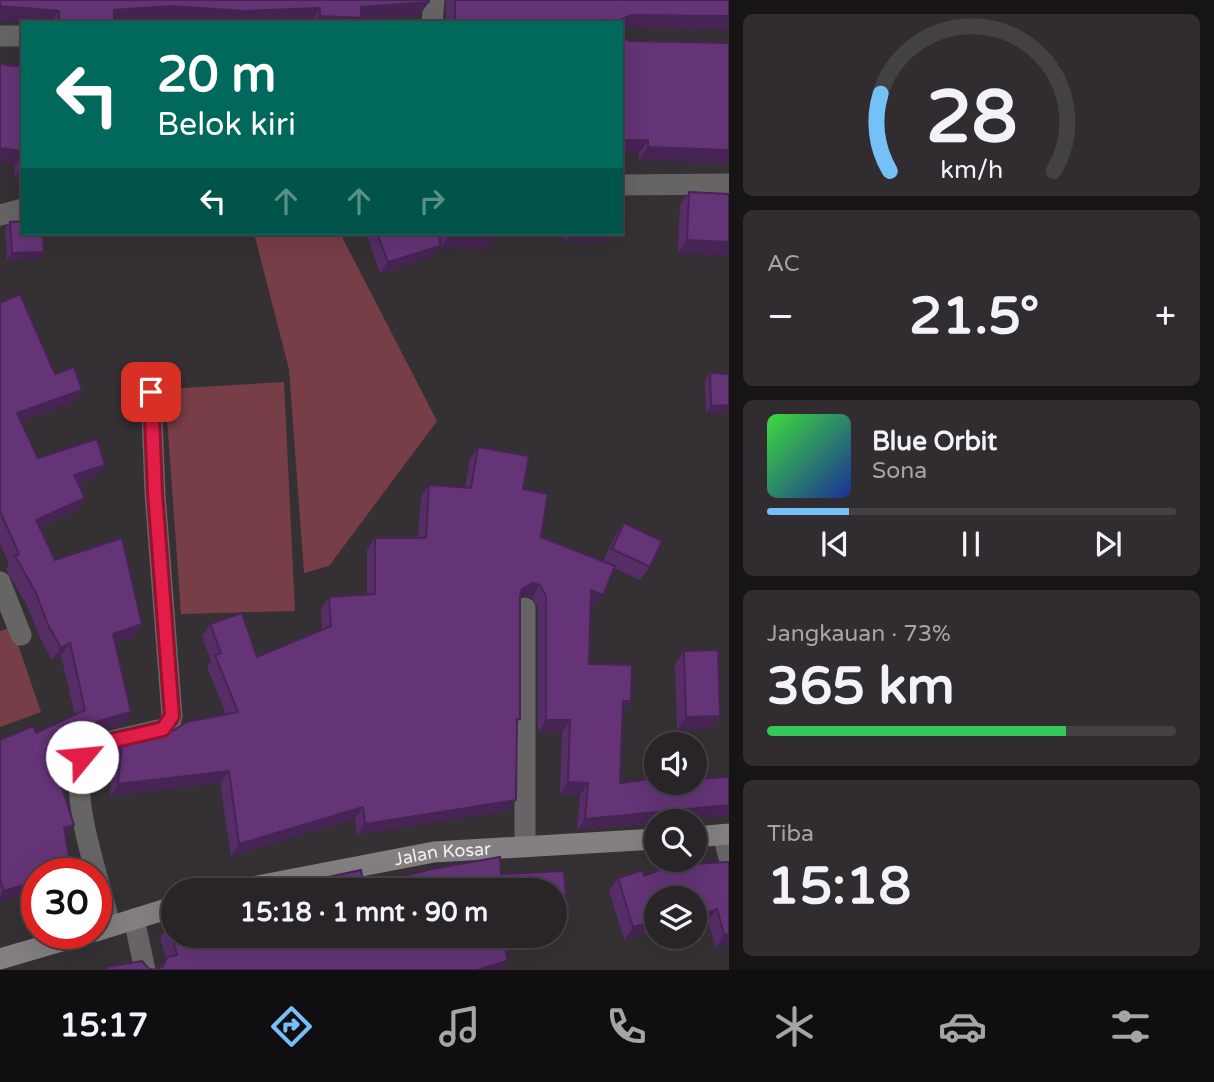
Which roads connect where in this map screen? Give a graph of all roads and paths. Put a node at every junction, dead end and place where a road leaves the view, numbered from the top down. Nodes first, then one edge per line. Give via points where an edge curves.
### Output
1 (434, 0) edge
2 (432, 21) edge
3 (0, 36) edge
4 (21, 36) edge
5 (729, 184) edge
6 (623, 185) edge
7 (21, 210) edge
8 (0, 215) edge
9 (151, 392) dead end
10 (0, 582) edge
11 (525, 608) dead end
12 (11, 624) edge
13 (726, 834) edge
14 (707, 836) edge
15 (644, 840) edge
16 (525, 846) junction
17 (91, 858) edge
18 (729, 861) edge
19 (299, 878) edge
20 (161, 911) edge
21 (134, 919) junction
22 (112, 925) edge
23 (34, 949) edge
24 (0, 959) edge
25 (145, 970) edge

1 - 2 street
3 - 4 street
5 - 6 street
7 - 8 street
9 - 17 street via 172,716 163,729 98,744 82,757 80,785
10 - 12 street
11 - 16 street
13 - 14 street
13 - 18 street
15 - 16 street, Jalan Kosar
16 - 19 street, Jalan Kosar via 434,852
20 - 21 street
21 - 22 street
21 - 25 street
23 - 24 street

